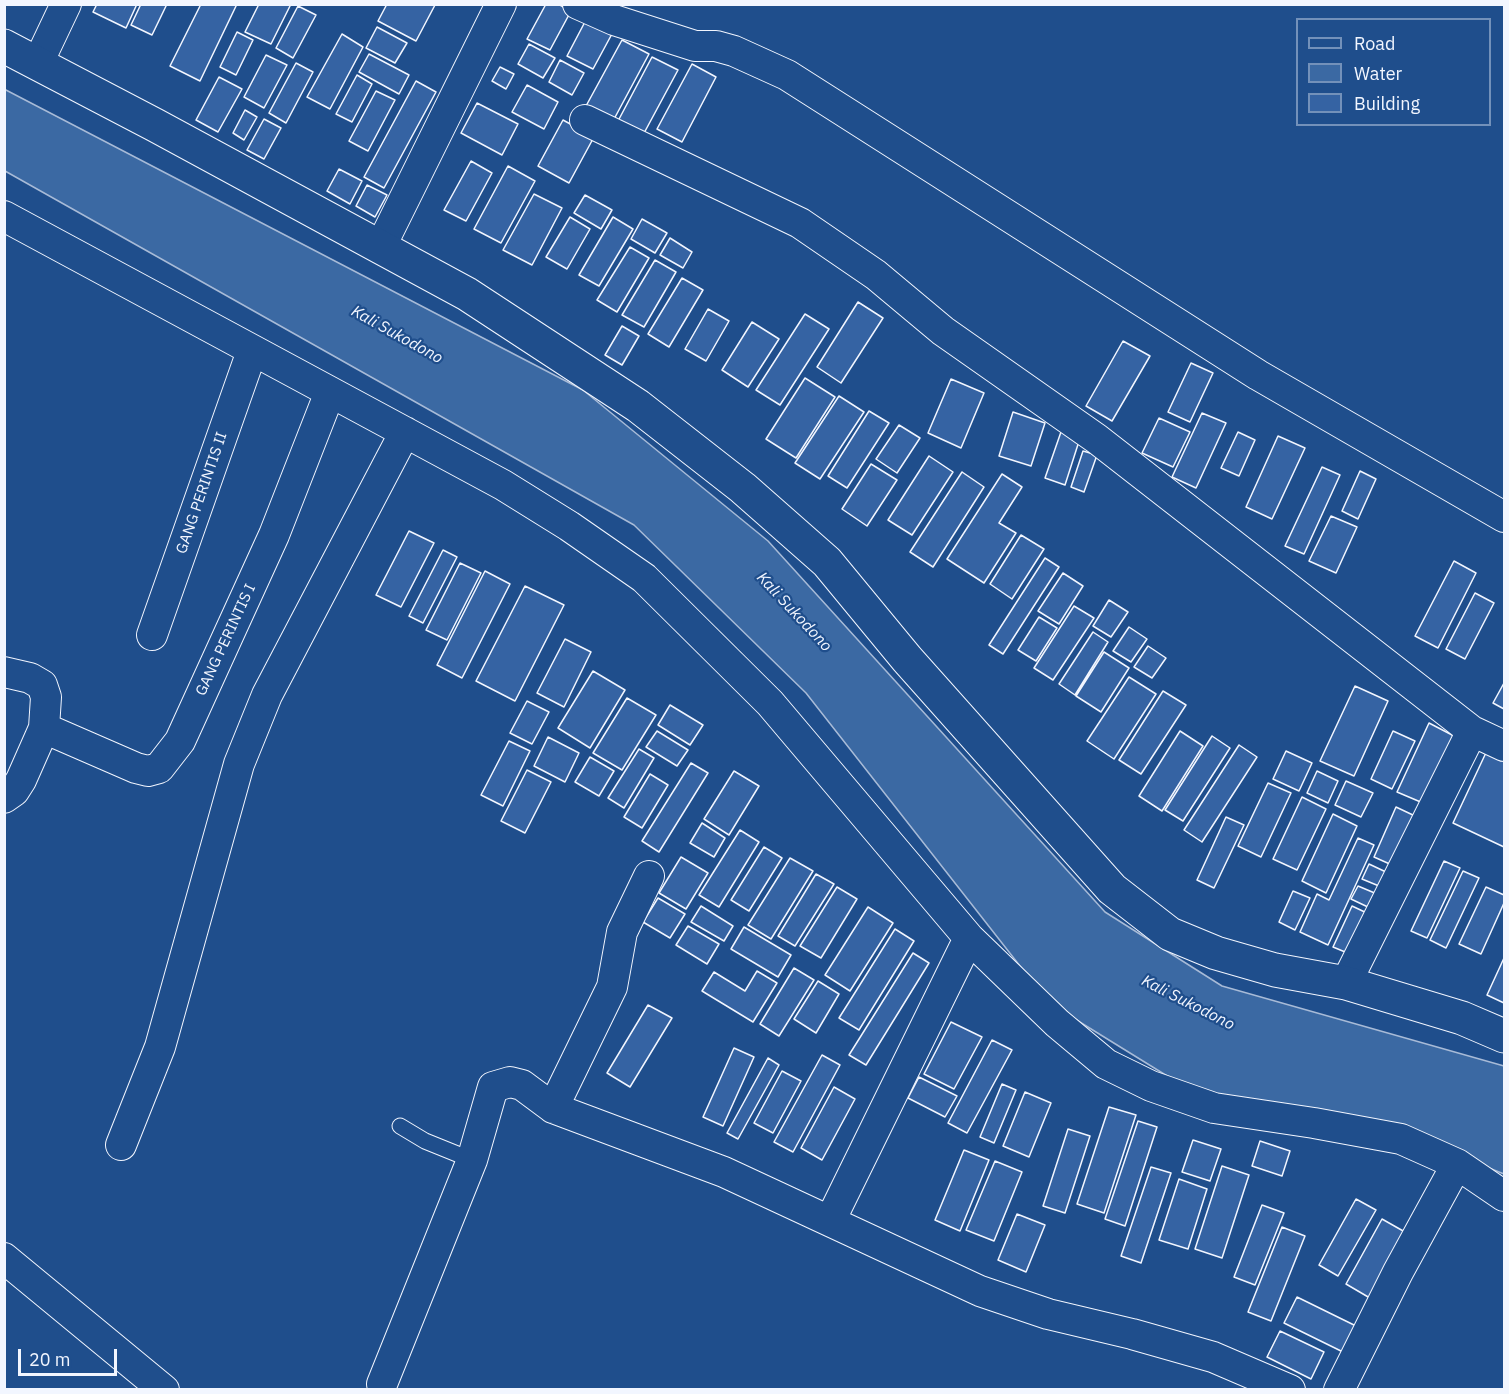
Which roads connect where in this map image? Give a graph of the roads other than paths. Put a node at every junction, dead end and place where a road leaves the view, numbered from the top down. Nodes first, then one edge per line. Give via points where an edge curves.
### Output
1 (66, 4) edge
2 (501, 4) edge
3 (578, 4) edge
4 (4, 46) edge
5 (38, 63) junction
6 (585, 120) dead end
7 (4, 216) edge
8 (380, 248) junction
9 (252, 351) junction
10 (330, 392) junction
11 (405, 432) junction
12 (1504, 517) edge
13 (152, 635) dead end
14 (4, 672) edge
15 (44, 728) junction
16 (1472, 731) junction
17 (1504, 746) edge
18 (4, 798) edge
19 (649, 876) dead end
20 (969, 938) junction
21 (1346, 983) junction
22 (1504, 1036) edge
23 (553, 1108) junction
24 (400, 1126) dead end
25 (121, 1145) dead end
26 (472, 1160) junction
27 (1457, 1164) junction
28 (1504, 1197) edge
29 (830, 1221) junction
30 (4, 1258) edge
31 (382, 1384) dead end
32 (164, 1389) edge
33 (1290, 1389) edge
34 (1339, 1389) edge

1 - 5 street
2 - 8 street
3 - 12 street via 695,46 734,51 787,75 1258,375
4 - 5 main road
5 - 8 main road
6 - 16 street via 800,223 876,275 943,331 1096,439
7 - 9 street
8 - 21 main road via 467,294 638,406 743,488 827,562 907,659 1112,890 1170,934 1216,953
9 - 10 street
9 - 13 street, GANG PERINTIS II
10 - 11 street
10 - 15 street, GANG PERINTIS I via 274,535 180,741 159,768 136,768
11 - 20 street via 503,485 644,578 770,703
11 - 25 street via 267,695 239,764 160,1047
14 - 15 street via 42,685 46,697
15 - 18 street via 21,780
16 - 17 street
16 - 21 street
19 - 23 street via 622,932 612,987
20 - 27 street via 1106,1064 1151,1086 1214,1108 1401,1139
20 - 29 street
21 - 22 main road via 1462,1018
23 - 26 street via 522,1085 510,1082 493,1088
23 - 29 street via 724,1172
24 - 26 lane
26 - 31 street
27 - 28 street
27 - 34 street
29 - 33 street via 980,1291 1048,1314 1213,1357
30 - 32 street

